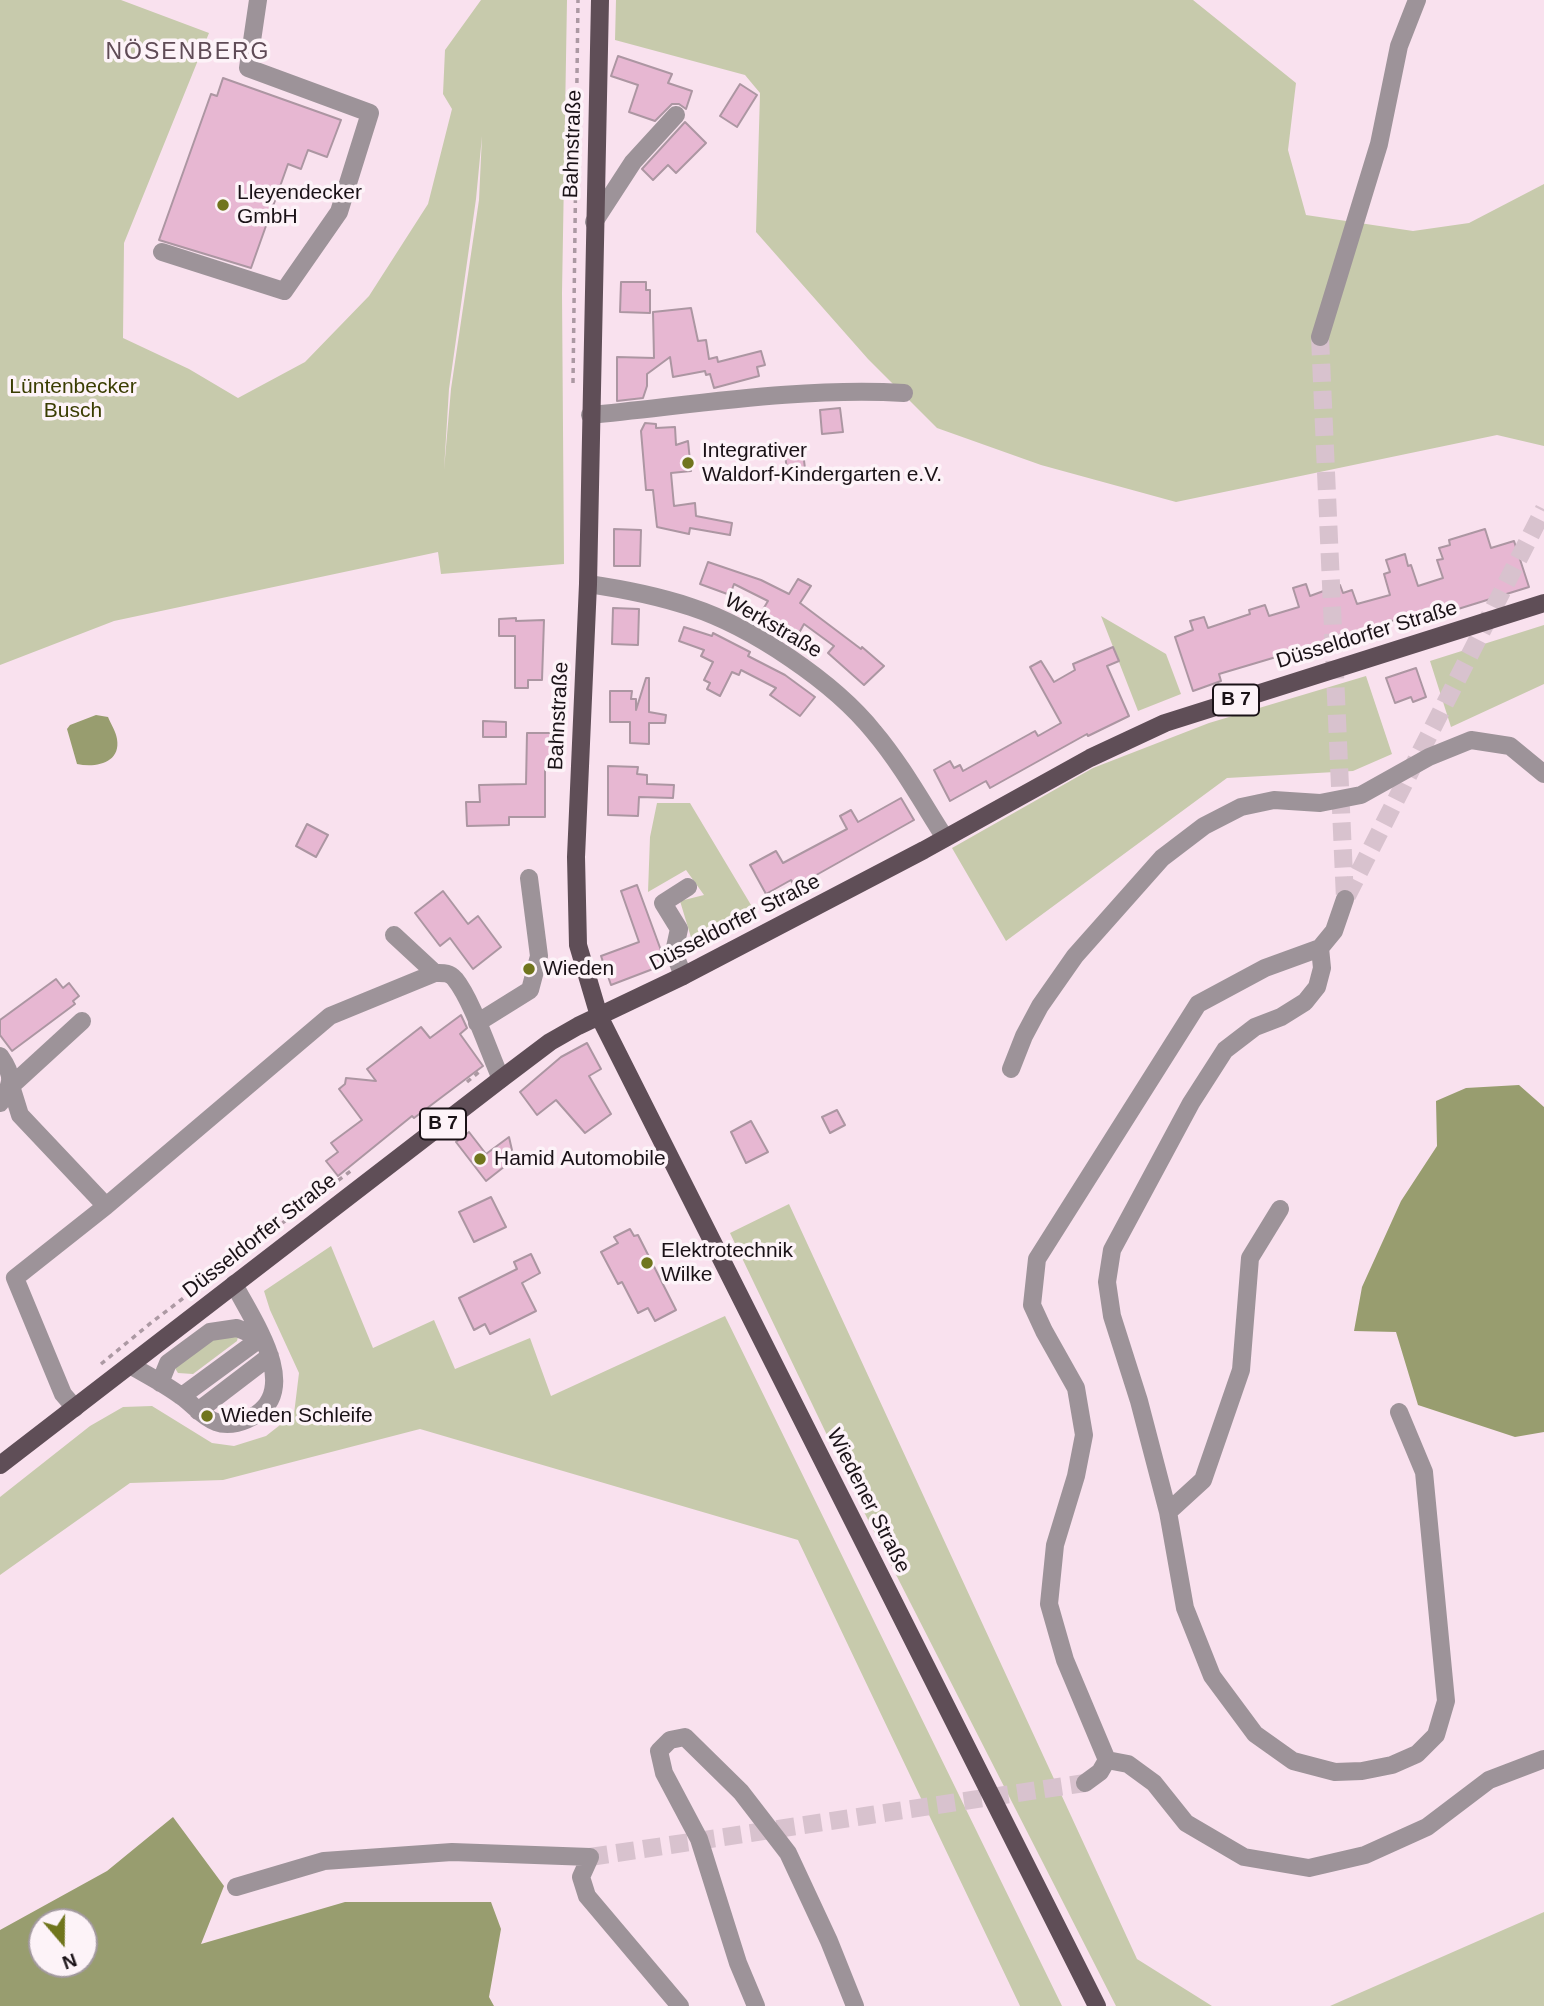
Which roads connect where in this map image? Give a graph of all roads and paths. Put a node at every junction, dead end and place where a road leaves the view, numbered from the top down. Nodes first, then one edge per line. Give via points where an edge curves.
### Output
1 (258, 0) edge
2 (578, 0) edge
3 (600, 0) edge
4 (1417, 0) edge
5 (676, 115) dead end
6 (594, 222) junction
7 (162, 252) dead end
8 (1320, 337) tunnel mouth
9 (573, 389) dead end
10 (904, 393) dead end
11 (590, 415) junction
12 (588, 584) junction
13 (1544, 603) edge
14 (1544, 774) edge
15 (945, 838) junction
16 (529, 878) dead end
17 (688, 887) dead end
18 (1345, 899) tunnel mouth
19 (394, 935) dead end
20 (1320, 948) junction
21 (435, 973) junction
22 (683, 976) junction
23 (599, 1016) junction
24 (82, 1021) dead end
25 (477, 1023) junction
26 (0, 1056) edge
27 (1011, 1069) dead end
28 (500, 1079) junction
29 (11, 1086) junction
30 (0, 1103) edge
31 (106, 1206) junction
32 (1280, 1209) dead end
33 (8, 1274) edge
34 (234, 1284) junction
35 (261, 1338) junction
36 (270, 1356) junction
37 (130, 1365) junction
38 (160, 1383) junction
39 (182, 1396) junction
40 (75, 1408) junction
41 (198, 1411) junction
42 (1399, 1412) dead end
43 (0, 1465) edge
44 (1168, 1512) junction
45 (1107, 1759) junction
46 (1544, 1759) edge
47 (1085, 1783) tunnel mouth
48 (236, 1887) dead end
49 (680, 2006) edge
50 (756, 2006) edge
51 (855, 2006) edge
52 (1097, 2006) edge

1 - 7 street via 247,68 370,113 339,212 284,291
2 - 9 path
3 - 6 main road, Bahnstraße
4 - 8 street via 1399,46 1379,144
5 - 6 street via 633,162
6 - 11 main road, Bahnstraße
10 - 11 street via 818,393
11 - 12 main road, Bahnstraße
12 - 15 street, Werkstraße via 694,608 797,662 873,730
12 - 23 main road, Bahnstraße via 576,857 578,945
13 - 15 main road, Düsseldorfer Straße / B 7 via 1165,723 1090,758
14 - 27 street via 1510,746 1471,740 1429,757 1361,795 1320,803 1274,800 1241,807 1204,826 1162,858 1075,956 1040,1006
15 - 22 main road, Düsseldorfer Straße / B 7
16 - 25 street via 539,956 530,990
17 - 22 street via 663,903 679,929 674,952
18 - 20 street via 1334,932
19 - 21 street
20 - 44 street via 1317,988 1305,1002 1255,1027 1225,1050 1191,1102 1112,1250 1107,1282 1112,1316
20 - 45 street via 1265,968 1198,1004 1037,1259 1032,1305 1076,1388 1084,1436 1055,1545 1049,1604 1065,1660
21 - 25 street via 446,972 454,978
21 - 31 street via 330,1016
22 - 23 main road, Düsseldorfer Straße / B 7
23 - 28 main road, Düsseldorfer Straße / B 7 via 550,1042
23 - 52 main road, Wiedener Straße
24 - 29 street
25 - 28 street
26 - 29 street via 9,1069
28 - 34 main road, Düsseldorfer Straße / B 7
29 - 30 street
29 - 31 street via 20,1115
31 - 33 street
32 - 44 street via 1250,1258 1241,1370 1203,1480
33 - 40 street via 63,1394
34 - 35 street
34 - 37 main road, Düsseldorfer Straße / B 7
35 - 36 street
35 - 38 street via 237,1328 210,1332 168,1363
35 - 39 street
36 - 41 street
36 - 41 street via 276,1385 260,1412 228,1424
37 - 38 street
37 - 40 main road, Düsseldorfer Straße / B 7
38 - 39 street
39 - 41 street
40 - 43 main road, Düsseldorfer Straße / B 7
42 - 44 street via 1424,1472 1446,1701 1436,1735 1417,1754 1392,1765 1335,1772 1293,1761 1255,1734 1212,1676 1185,1608
45 - 46 street via 1128,1764 1154,1783 1186,1823 1244,1857 1309,1868 1364,1855 1427,1827 1489,1780
45 - 47 street via 1100,1772
48 - 49 street via 324,1861 452,1852 590,1857 581,1877 587,1896
50 - 51 street via 699,1839 664,1773 659,1751 670,1740 685,1737 741,1792 788,1853

